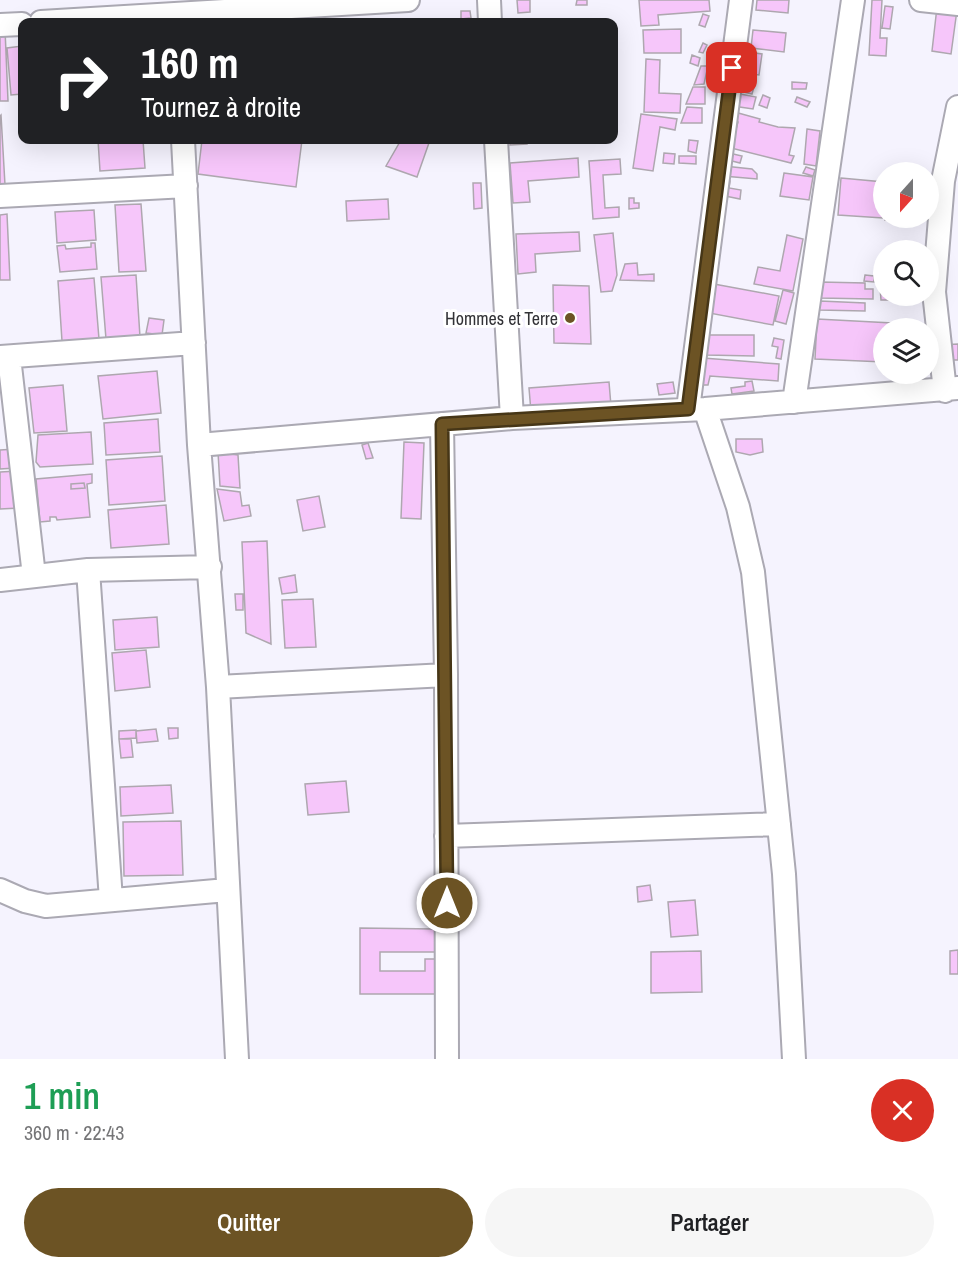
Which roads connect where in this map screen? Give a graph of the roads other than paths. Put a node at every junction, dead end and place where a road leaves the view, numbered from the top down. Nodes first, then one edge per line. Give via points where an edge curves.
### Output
1 (408, 0) edge
2 (489, 0) edge
3 (741, 0) edge
4 (853, 0) edge
5 (921, 0) edge
6 (958, 4) edge
7 (176, 12) edge
8 (95, 18) edge
9 (490, 18) edge
10 (18, 24) edge
11 (0, 25) edge
12 (958, 107) edge
13 (183, 144) edge
14 (496, 144) edge
15 (186, 186) junction
16 (0, 196) edge
17 (194, 343) junction
18 (4, 357) edge
19 (951, 390) edge
20 (794, 402) junction
21 (697, 409) junction
22 (512, 418) junction
23 (442, 424) junction
24 (199, 445) junction
25 (210, 567) junction
26 (88, 570) junction
27 (34, 576) junction
28 (0, 580) edge
29 (446, 675) junction
30 (218, 687) junction
31 (778, 824) junction
32 (446, 836) junction
33 (0, 890) edge
34 (227, 890) junction
35 (111, 900) junction
36 (237, 1059) edge
37 (447, 1059) edge
38 (794, 1059) edge

1 - 7 street
2 - 9 street
3 - 21 street
4 - 20 street
5 - 6 street
7 - 8 street
10 - 11 street
12 - 19 street via 943,181 934,292
13 - 15 street
14 - 22 street
15 - 16 street
15 - 17 street
17 - 18 street
17 - 24 street
18 - 27 street
19 - 20 street
20 - 21 street
21 - 22 street
21 - 31 street via 738,507 753,572
22 - 23 street
23 - 24 street
23 - 29 street
24 - 25 street
25 - 26 street
25 - 30 street
26 - 27 street
26 - 35 street
27 - 28 street
29 - 30 street
29 - 32 street
30 - 34 street
31 - 32 street
31 - 38 street
32 - 37 street
33 - 35 street via 46,906
34 - 35 street
34 - 36 street

